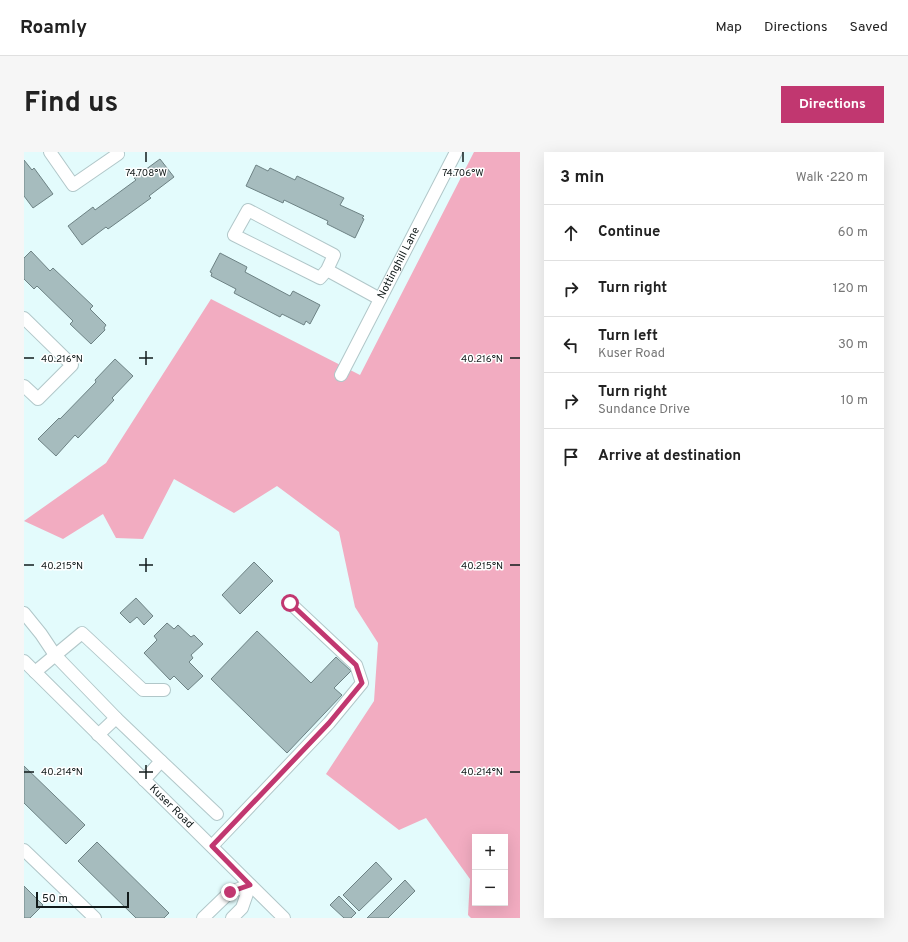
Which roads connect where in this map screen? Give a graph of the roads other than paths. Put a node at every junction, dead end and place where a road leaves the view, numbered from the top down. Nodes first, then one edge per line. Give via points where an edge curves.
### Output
1 (50, 152) edge
2 (117, 152) edge
3 (456, 152) edge
4 (327, 270) junction
5 (380, 299) junction
6 (24, 318) edge
7 (341, 375) dead end
8 (24, 386) edge
9 (290, 603) dead end
10 (24, 613) edge
11 (55, 655) junction
12 (24, 661) edge
13 (35, 672) junction
14 (164, 690) dead end
15 (116, 718) junction
16 (98, 735) junction
17 (161, 761) junction
18 (144, 780) junction
19 (217, 814) dead end
20 (212, 846) junction
21 (24, 850) edge
22 (250, 885) junction
23 (95, 918) edge
24 (203, 918) edge
25 (232, 918) edge
26 (284, 918) edge

1 - 2 street via 73,185 118,154
3 - 5 street, Nottinghill Lane
4 - 4 street via 334,255 248,210 234,235 320,278
4 - 5 street
5 - 7 street, Nottinghill Lane
6 - 8 street via 72,365 38,399
9 - 20 street via 356,665 362,683 329,723
10 - 11 street
11 - 13 street
11 - 14 street via 82,633 143,690
11 - 15 street
12 - 13 street, Kuser Road
13 - 16 street, Kuser Road
15 - 16 street
15 - 17 street
16 - 18 street, Kuser Road
17 - 18 street
17 - 19 street
18 - 20 street, Kuser Road
20 - 22 street, Kuser Road
21 - 23 street
22 - 24 street via 230,892
22 - 25 street via 242,908
22 - 26 street, Kuser Road

